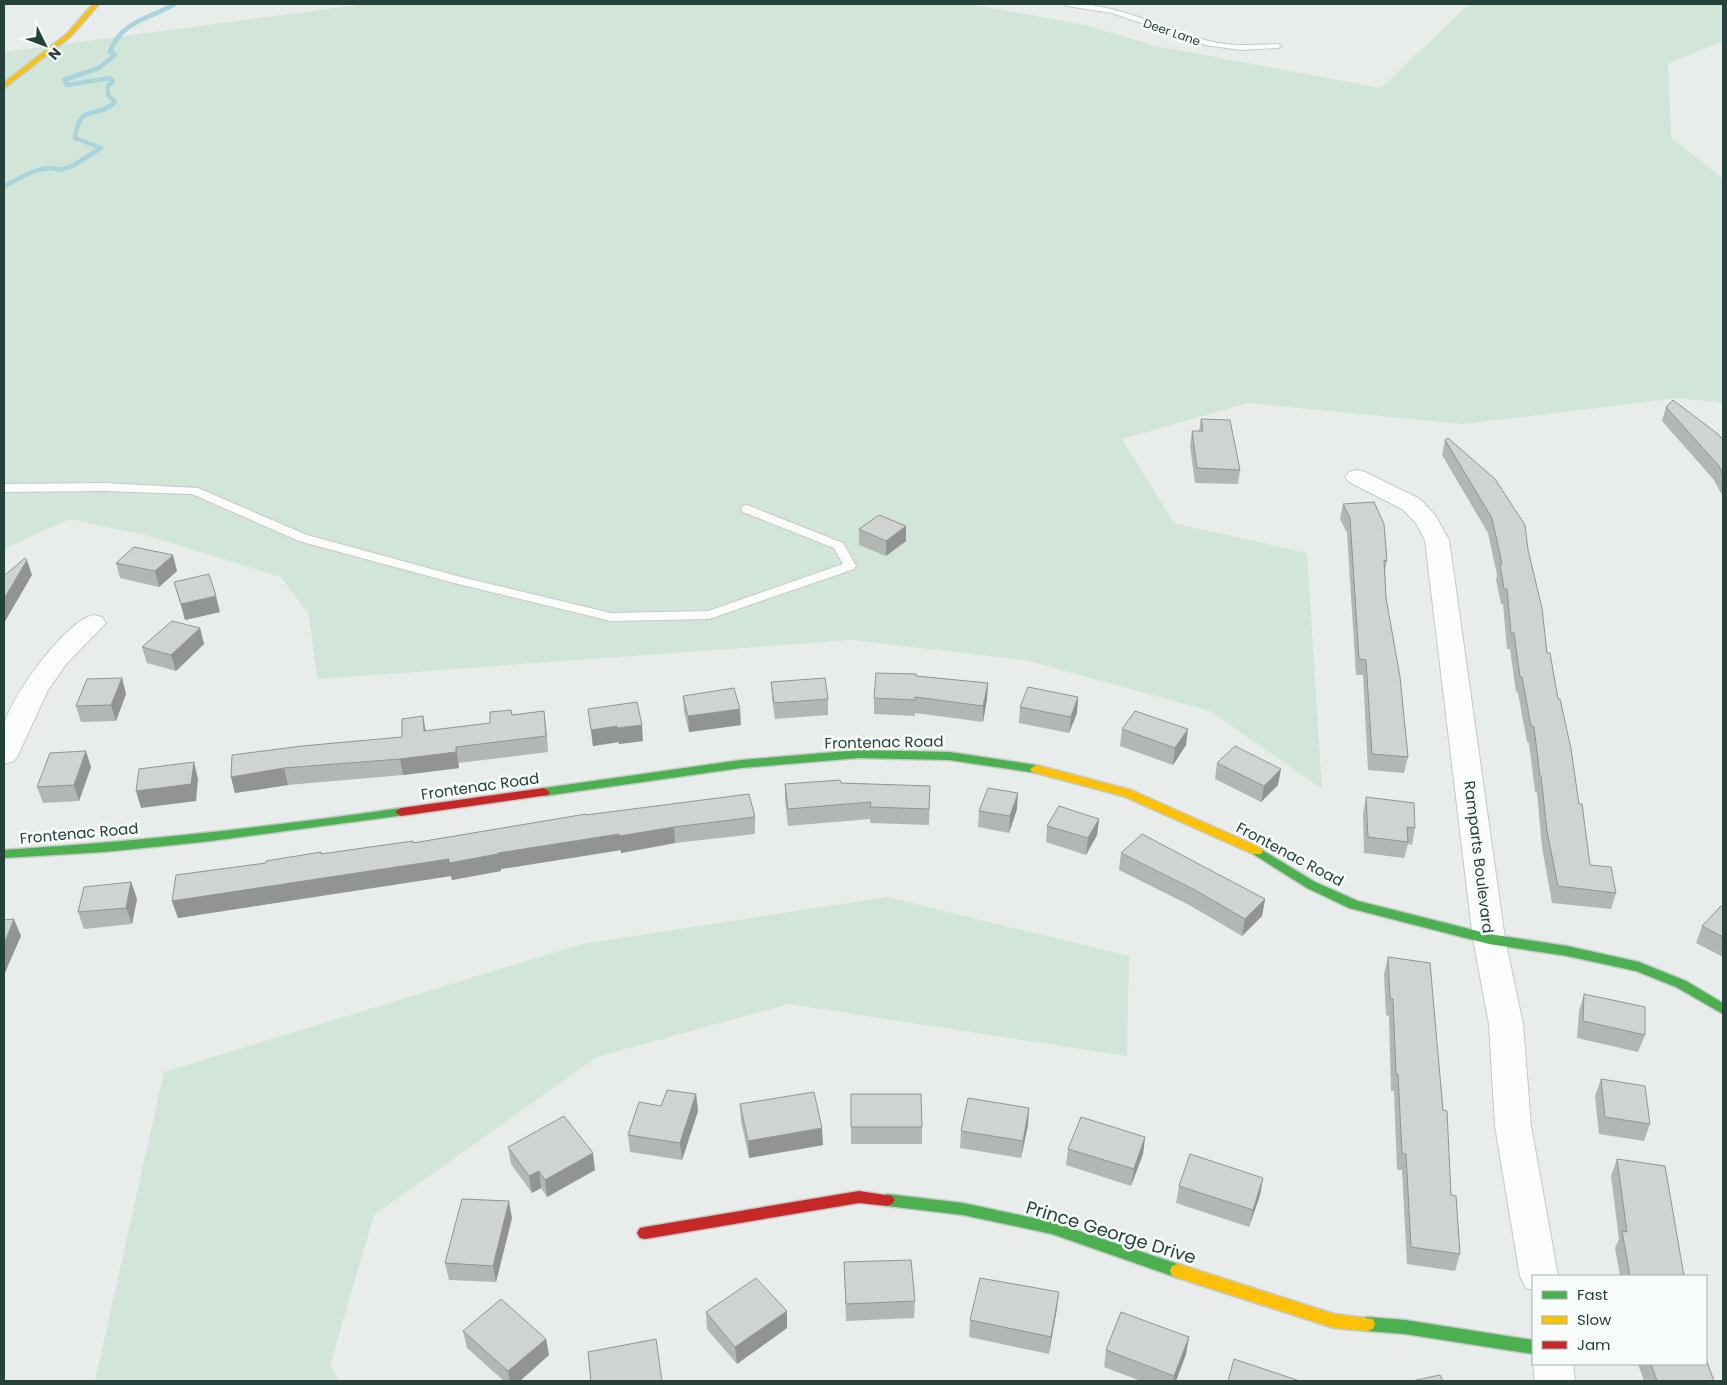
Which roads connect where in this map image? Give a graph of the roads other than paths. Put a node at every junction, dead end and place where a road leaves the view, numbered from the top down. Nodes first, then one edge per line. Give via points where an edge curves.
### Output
1 (96, 4) edge
2 (1067, 4) edge
3 (1278, 46) dead end
4 (4, 86) edge
5 (1357, 477) dead end
6 (4, 488) edge
7 (747, 508) dead end
8 (93, 623) dead end
9 (4, 755) edge
10 (4, 854) edge
11 (1489, 938) junction
12 (1723, 1008) edge
13 (645, 1233) dead end
14 (1539, 1275) edge
15 (1532, 1347) edge
16 (1553, 1365) edge
17 (1556, 1381) edge

1 - 4 street via 69,35
2 - 3 lane, Deer Lane via 1113,11 1205,43 1241,48
5 - 11 street, Ramparts Boulevard via 1411,504 1426,520 1437,540
6 - 7 lane via 104,487 194,491 303,538 611,617 709,615 850,566 839,546
8 - 9 street via 58,657 35,689
10 - 11 street, Frontenac Road via 68,851 298,827 741,764 859,754 948,756 1047,771 1127,793 1263,854 1311,885 1354,905
11 - 12 street, Frontenac Road via 1639,967 1681,984
11 - 14 street, Ramparts Boulevard via 1506,1024 1513,1126
13 - 15 street, Prince George Drive via 859,1197 963,1209 1052,1228 1334,1321 1405,1327
16 - 17 street

